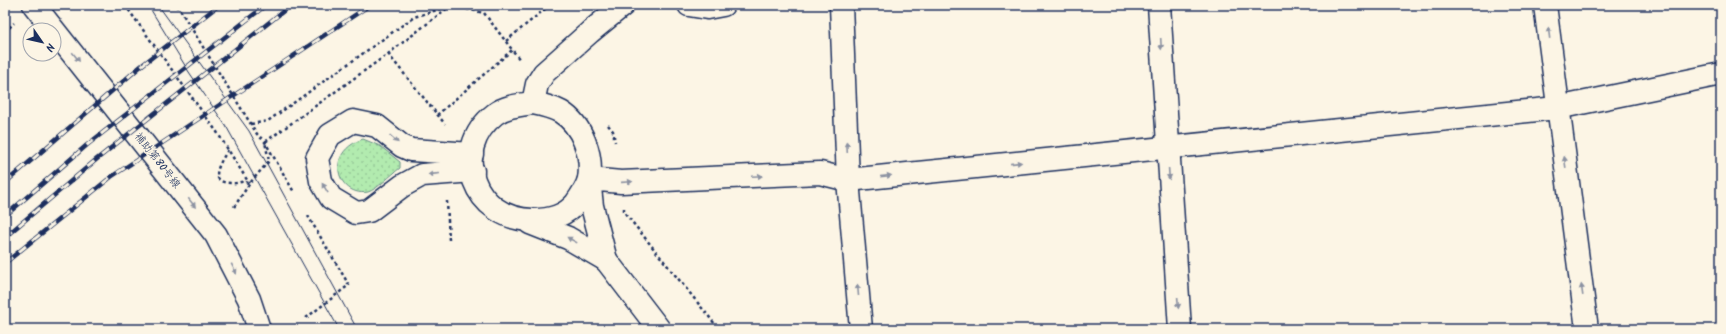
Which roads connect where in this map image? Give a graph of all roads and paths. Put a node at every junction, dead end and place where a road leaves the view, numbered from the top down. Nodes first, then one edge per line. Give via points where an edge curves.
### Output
1 (34, 5) edge
2 (125, 5) edge
3 (177, 5) edge
4 (550, 5) edge
5 (623, 5) edge
6 (689, 5) edge
7 (722, 5) edge
8 (841, 5) edge
9 (1159, 5) edge
10 (1545, 5) edge
11 (449, 6) edge
12 (506, 41) junction
13 (512, 50) junction
14 (388, 54) dead end
15 (544, 73) junction
16 (1721, 76) edge
17 (533, 103) junction
18 (1557, 108) junction
19 (437, 115) junction
20 (251, 124) junction
21 (446, 125) dead end
22 (265, 142) dead end
23 (1167, 148) junction
24 (228, 150) junction
25 (472, 163) junction
26 (589, 179) junction
27 (848, 180) junction
28 (447, 194) dead end
29 (522, 220) junction
30 (448, 240) dead end
31 (606, 260) junction
32 (349, 285) dead end
33 (306, 318) dead end
34 (259, 329) edge
35 (659, 329) edge
36 (861, 329) edge
37 (1180, 329) edge
38 (1587, 329) edge

1 -> 34 street, 補助第80号線 via 216,235 249,299
2 - 24 path
3 - 20 path
4 - 12 path
5 - 15 street
6 - 7 street via 707,8
27 -> 8 street
9 -> 23 street
18 -> 10 street
11 - 12 path via 484,13
11 - 20 path via 414,17 268,120
12 - 13 path
13 - 15 path via 519,59
13 - 19 path
14 - 19 path
15 - 17 street via 537,84
16 - 18 street
17 - 25 street via 516,105 496,114 480,131 473,148
17 - 26 street via 562,112 582,134 586,146
18 - 23 street
38 -> 18 street
19 - 21 path
20 - 22 path
27 -> 23 street
23 -> 37 street
24 - 24 path via 235,160 250,184 240,181 233,184 225,183 218,178 218,164
25 -> 25 street via 422,175 402,186 369,211 356,213 331,198 321,181 317,158 330,135 353,121 378,126 402,146 412,150
25 - 29 street via 475,183 483,198 496,210 511,218
26 -> 27 street via 621,182 820,173
26 - 29 street via 580,197 569,210 551,220
26 - 31 street via 592,206
36 -> 27 street
28 - 30 path
31 -> 29 street via 568,238
31 - 35 street
32 - 33 path

